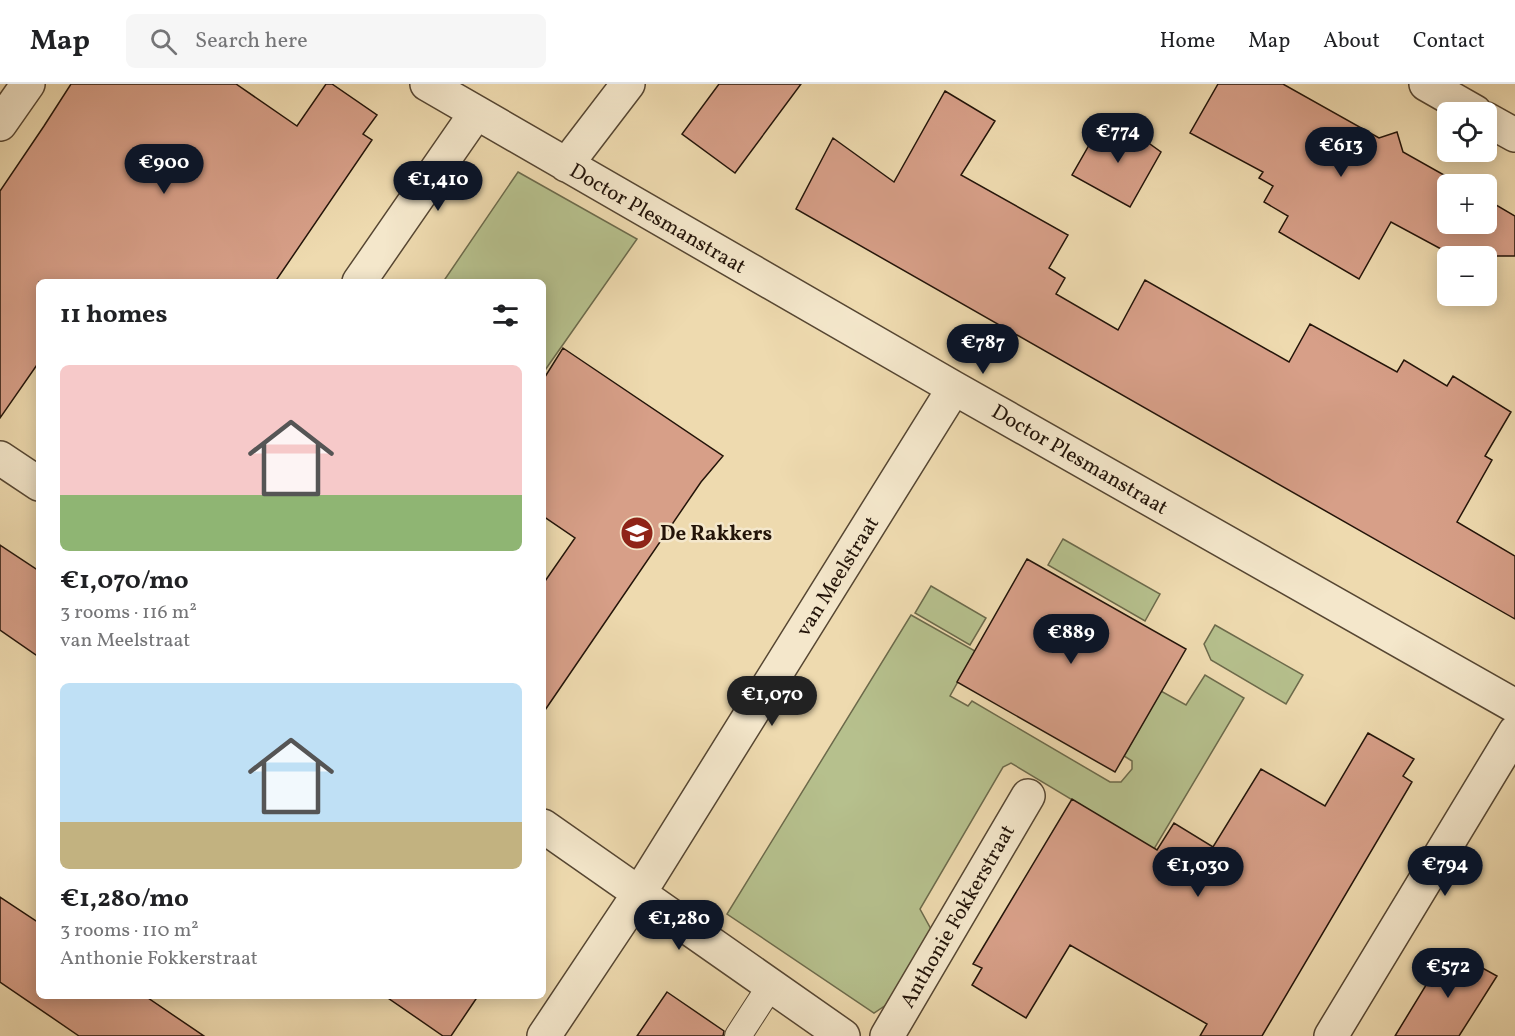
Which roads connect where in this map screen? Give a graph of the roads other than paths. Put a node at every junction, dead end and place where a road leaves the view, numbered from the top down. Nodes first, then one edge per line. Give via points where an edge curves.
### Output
1 (28, 84) edge
2 (427, 84) edge
3 (628, 84) edge
4 (1426, 84) edge
5 (1458, 102) edge
6 (476, 113) junction
7 (0, 124) edge
8 (1497, 125) edge
9 (1515, 135) edge
10 (566, 165) junction
11 (361, 279) edge
12 (954, 388) junction
13 (0, 458) edge
14 (36, 482) edge
15 (1515, 706) edge
16 (1515, 732) edge
17 (1028, 796) dead end
18 (546, 828) edge
19 (640, 892) junction
20 (771, 985) junction
21 (544, 1036) edge
22 (738, 1036) edge
23 (843, 1036) edge
24 (887, 1036) edge
25 (1331, 1036) edge

1 - 7 street
2 - 6 street, Doctor Plesmanstraat
3 - 10 street
4 - 5 street
6 - 10 street, Doctor Plesmanstraat
6 - 11 street
8 - 9 street
10 - 12 street, Doctor Plesmanstraat
12 - 15 street, Doctor Plesmanstraat
12 - 19 street, van Meelstraat
13 - 14 street
16 - 25 street
17 - 24 street, Anthonie Fokkerstraat
18 - 19 street
19 - 20 street
19 - 21 street, van Meelstraat
20 - 22 lane
20 - 23 street

